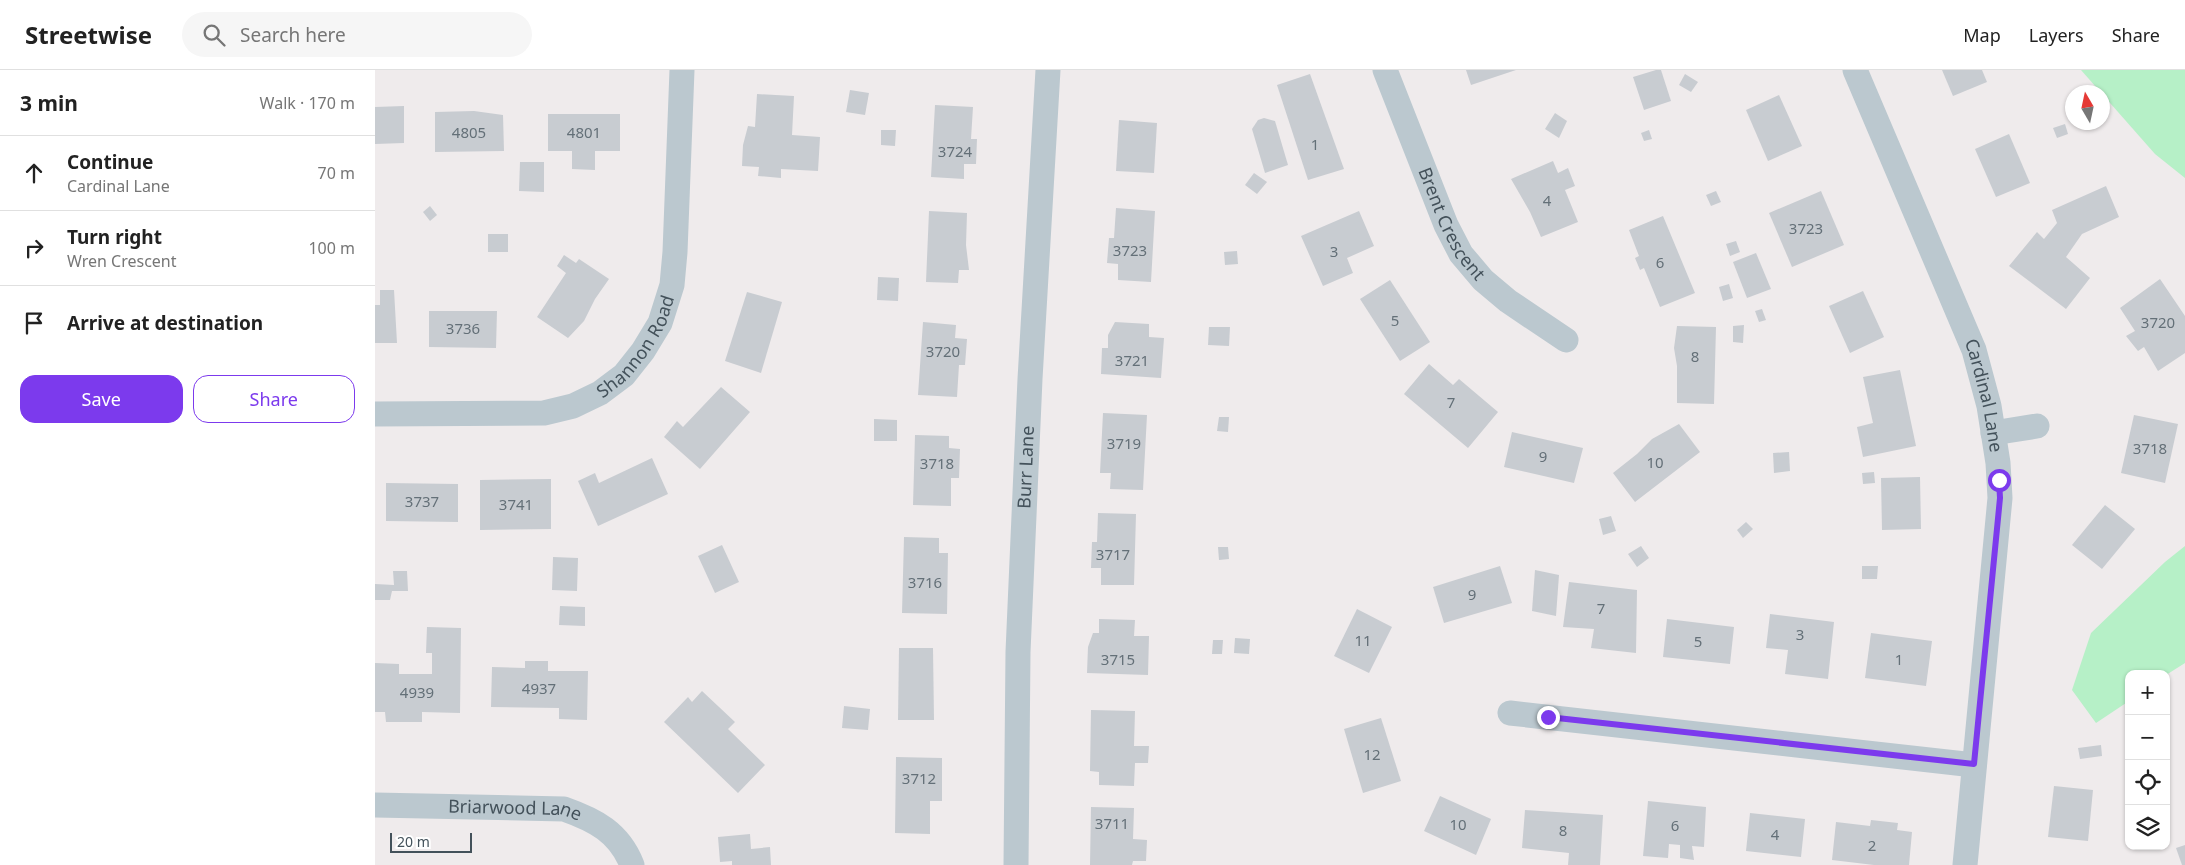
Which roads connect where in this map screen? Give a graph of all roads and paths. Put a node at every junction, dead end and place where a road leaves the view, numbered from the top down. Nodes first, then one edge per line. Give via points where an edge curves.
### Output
1 (682, 70) edge
2 (1048, 70) edge
3 (1385, 70) edge
4 (1855, 70) edge
5 (1566, 340) dead end
6 (375, 414) edge
7 (2037, 426) dead end
8 (1993, 433) junction
9 (1509, 713) dead end
10 (1974, 764) junction
11 (375, 805) edge
12 (632, 865) edge
13 (1016, 865) edge
14 (1965, 865) edge

1 - 6 street, Shannon Road via 672,285 659,323 643,352 623,375 600,393 573,406 544,413
2 - 13 street, Burr Lane via 1030,369 1018,652
3 - 5 street, Brent Crescent via 1446,225 1461,254 1483,280 1508,301
4 - 8 street, Cardinal Lane via 1974,350
7 - 8 street
8 - 10 street, Cardinal Lane via 2000,498
9 - 10 street
10 - 14 street, Cardinal Lane
11 - 12 street, Briarwood Lane via 564,809 592,819 612,834

